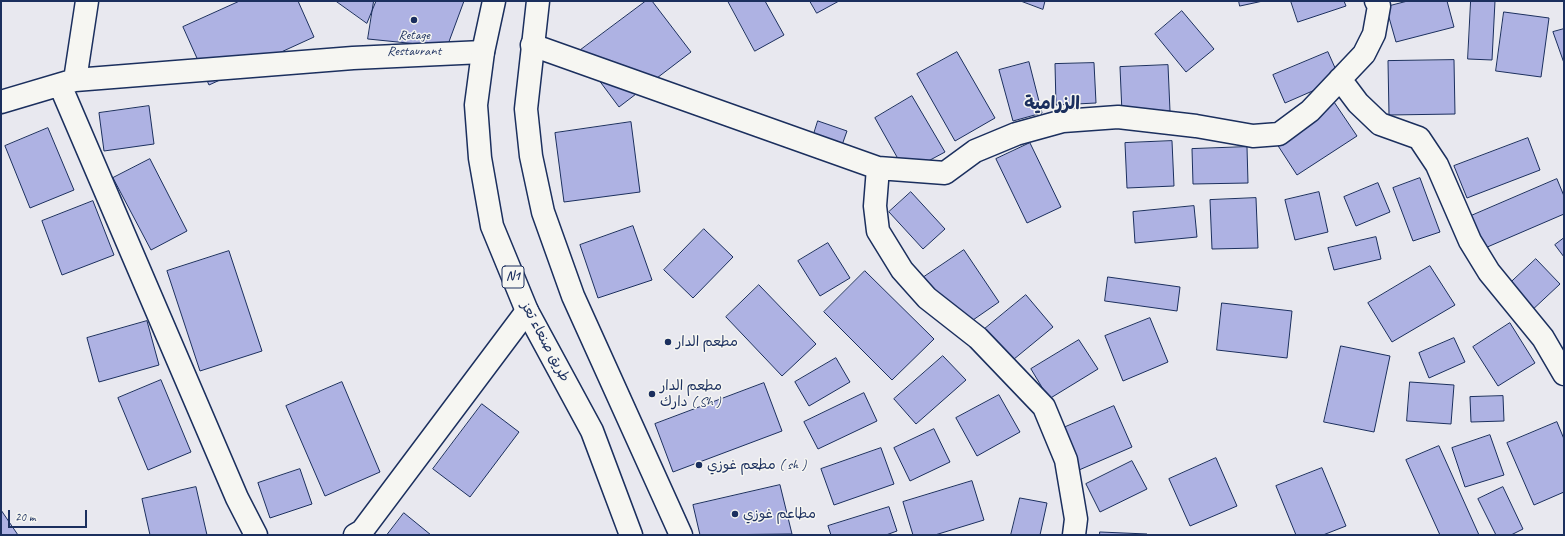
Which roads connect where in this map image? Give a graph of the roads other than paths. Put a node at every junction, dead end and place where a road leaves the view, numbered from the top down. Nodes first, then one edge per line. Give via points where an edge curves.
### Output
1 (87, 1) edge
2 (494, 1) edge
3 (538, 1) edge
4 (1376, 1) edge
5 (532, 46) junction
6 (482, 52) junction
7 (1340, 79) junction
8 (67, 83) junction
9 (1, 102) edge
10 (878, 168) junction
11 (527, 311) junction
12 (1564, 374) edge
13 (256, 535) edge
14 (355, 535) edge
15 (630, 535) edge
16 (681, 535) edge
17 (1074, 535) edge

1 - 8 main road
2 - 6 main road, طريق صنعاء تعز / N1
3 - 5 main road
4 - 7 main road via 1379,6 1374,34 1364,54
5 - 10 main road
5 - 16 main road via 526,109 531,156 543,212 573,296
6 - 8 main road via 353,58
6 - 11 main road, طريق صنعاء تعز / N1 via 476,105 480,158 492,226
7 - 10 main road via 1310,111 1279,134 1253,136 1118,117 1063,122 1016,134 975,151 944,173
7 - 12 main road via 1358,103 1380,124 1419,138 1437,164 1470,240 1488,272 1543,338
8 - 9 main road
8 - 13 main road via 237,498
10 - 17 main road via 875,206 878,231 902,270 927,298 978,338 1044,407 1066,460 1076,519
11 - 14 main road via 362,531
11 - 15 main road, طريق صنعاء تعز / N1 via 592,431

